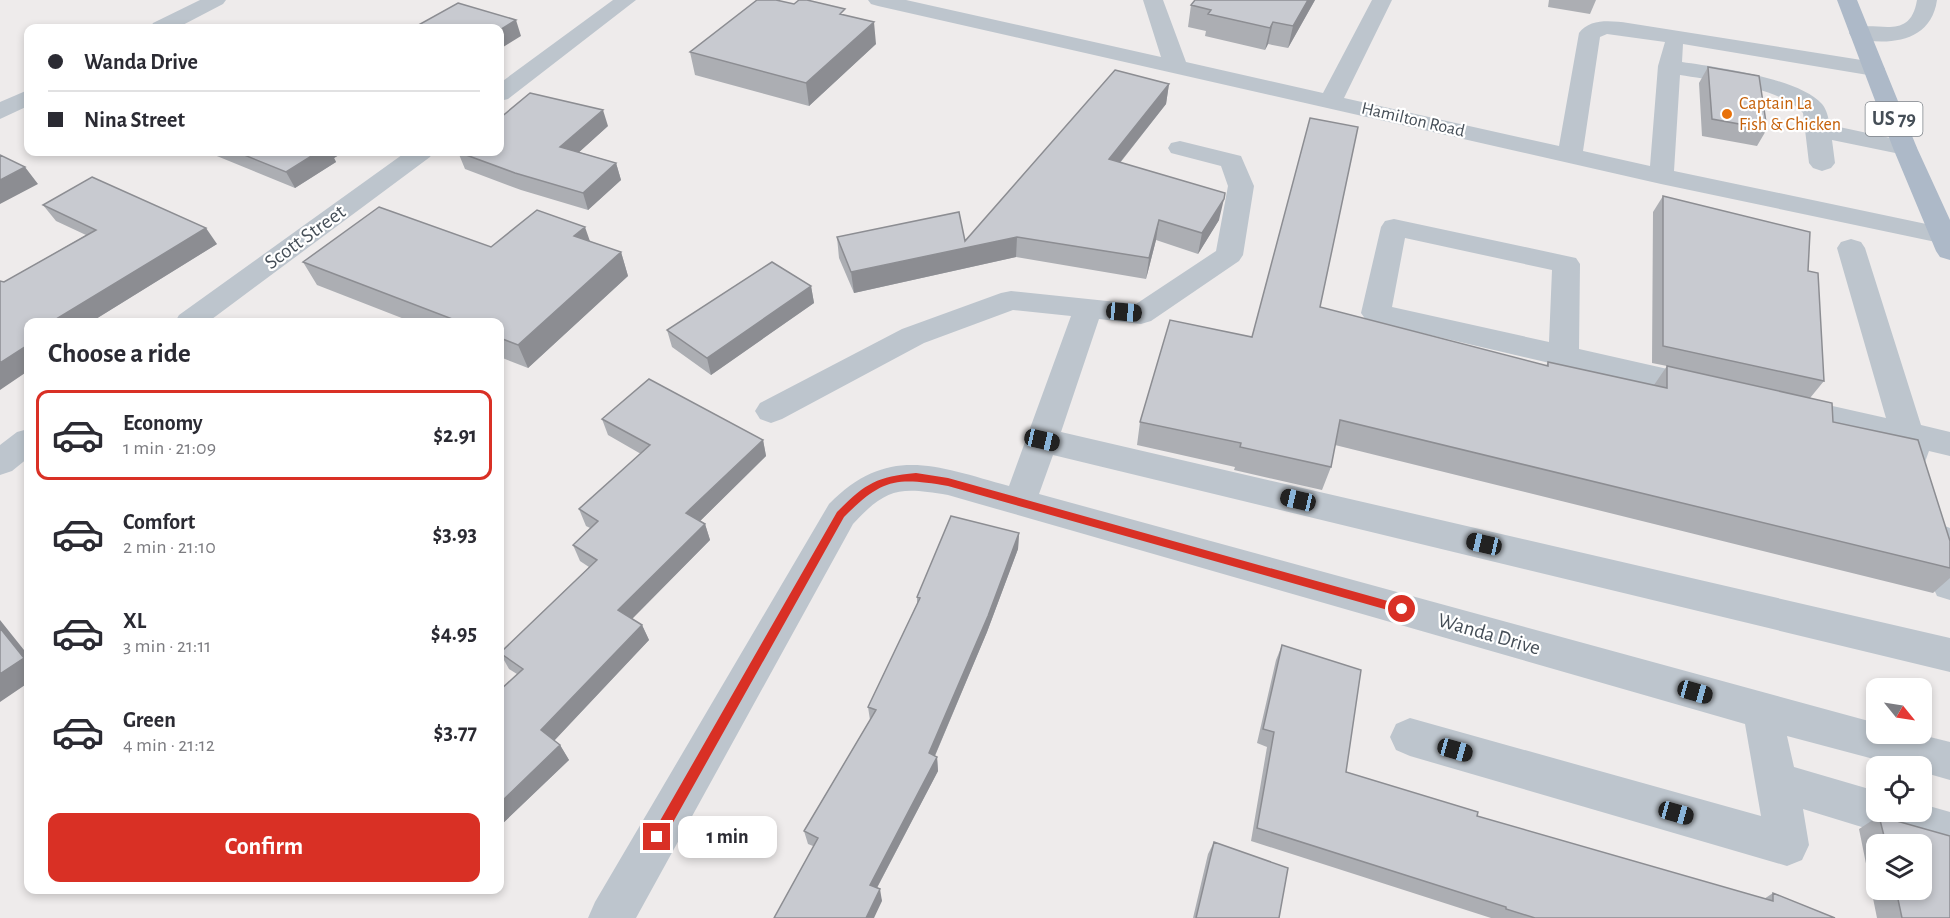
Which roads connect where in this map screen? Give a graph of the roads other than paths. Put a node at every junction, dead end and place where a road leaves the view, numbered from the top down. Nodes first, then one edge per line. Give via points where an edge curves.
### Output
1 (216, 0) edge
2 (627, 0) edge
3 (878, 0) edge
4 (1153, 0) edge
5 (1383, 0) edge
6 (1847, 0) edge
7 (1927, 2) edge
8 (1950, 9) edge
9 (169, 24) edge
10 (1860, 33) junction
11 (1675, 36) junction
12 (1670, 66) junction
13 (1176, 67) junction
14 (1874, 69) junction
15 (504, 91) edge
16 (24, 99) edge
17 (1330, 102) junction
18 (0, 112) edge
19 (1819, 130) junction
20 (1180, 147) dead end
21 (1905, 148) junction
22 (1570, 155) junction
23 (416, 156) edge
24 (1822, 163) dead end
25 (1661, 176) junction
26 (1948, 241) edge
27 (1851, 248) dead end
28 (1088, 309) junction
29 (194, 318) edge
30 (1564, 356) junction
31 (771, 411) dead end
32 (1908, 435) junction
33 (1042, 440) junction
34 (24, 444) edge
35 (1950, 444) edge
36 (0, 462) edge
37 (1020, 501) junction
38 (1950, 585) edge
39 (1950, 655) edge
40 (1762, 711) junction
41 (1410, 737) dead end
42 (1950, 761) edge
43 (1777, 783) junction
44 (1950, 833) edge
45 (611, 918) edge

1 - 9 street
2 - 15 street
3 - 13 street, Hamilton Road
4 - 13 street
5 - 17 street
6 - 10 main road, US 79
7 - 8 street
7 - 10 street via 1919,25 1905,32
10 - 14 main road, US 79
11 - 12 street
11 - 14 street
11 - 22 street via 1605,27 1590,33
12 - 19 street via 1800,97 1814,108
12 - 25 street
13 - 17 street, Hamilton Road
14 - 21 main road, US 79
16 - 18 street
17 - 22 street, Hamilton Road
19 - 21 street
19 - 24 street
20 - 28 street via 1232,161 1241,186 1229,255 1141,314
21 - 26 main road, US 79
22 - 25 street, Hamilton Road
23 - 29 street, Scott Street
25 - 26 street, Hamilton Road
27 - 32 street
28 - 31 street via 1011,300 913,336
28 - 33 street
30 - 30 street via 1376,313 1394,227 1566,264
30 - 32 street
32 - 35 street
32 - 38 street
33 - 37 street
33 - 39 street
34 - 36 street
37 - 40 street, Wanda Drive
37 - 45 street, Wanda Drive via 916,477 888,480 864,491 841,514
40 - 42 street, Wanda Drive
40 - 43 street
41 - 43 street via 1787,845
43 - 44 street

